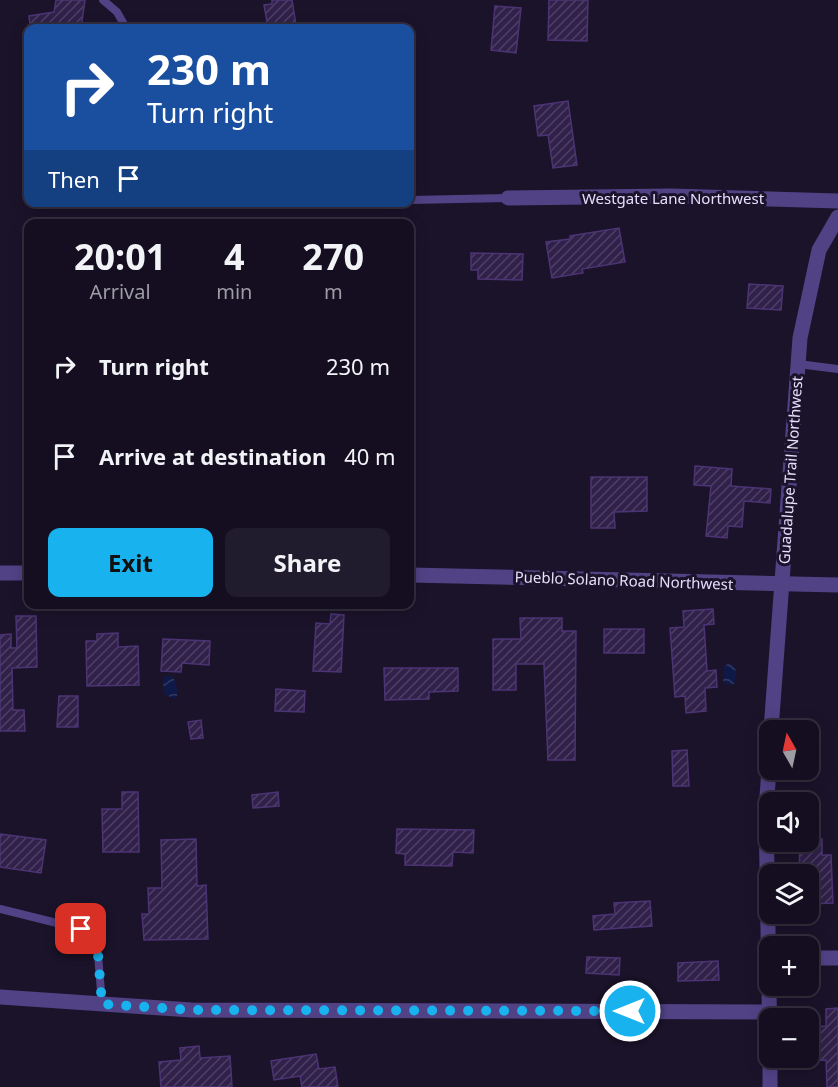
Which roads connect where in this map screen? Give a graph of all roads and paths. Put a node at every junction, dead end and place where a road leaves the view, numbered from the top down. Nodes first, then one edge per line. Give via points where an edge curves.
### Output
1 (103, 0) edge
2 (124, 24) edge
3 (508, 198) joint
4 (414, 200) edge
5 (838, 201) edge
6 (838, 217) edge
7 (798, 364) junction
8 (838, 369) edge
9 (0, 573) edge
10 (24, 573) edge
11 (414, 575) edge
12 (781, 585) junction
13 (838, 585) edge
14 (772, 720) edge
15 (768, 780) edge
16 (0, 909) edge
17 (769, 936) edge
18 (819, 958) edge
19 (838, 958) edge
20 (0, 997) edge
21 (102, 1004) junction
22 (759, 1012) edge
23 (770, 1068) edge
24 (770, 1087) edge

1 - 2 lane
3 - 4 lane
3 - 5 street, Westgate Lane Northwest via 671,196
6 - 7 street, Guadalupe Trail Northwest via 819,250
7 - 8 lane
7 - 12 street, Guadalupe Trail Northwest
9 - 10 street
11 - 12 street, Pueblo Solano Road Northwest
12 - 13 street, Pueblo Solano Road Northwest
12 - 14 street, Guadalupe Trail Northwest
15 - 17 street
16 - 21 lane via 93,935 97,942
18 - 19 street
20 - 21 street
21 - 22 street via 203,1010
23 - 24 street

